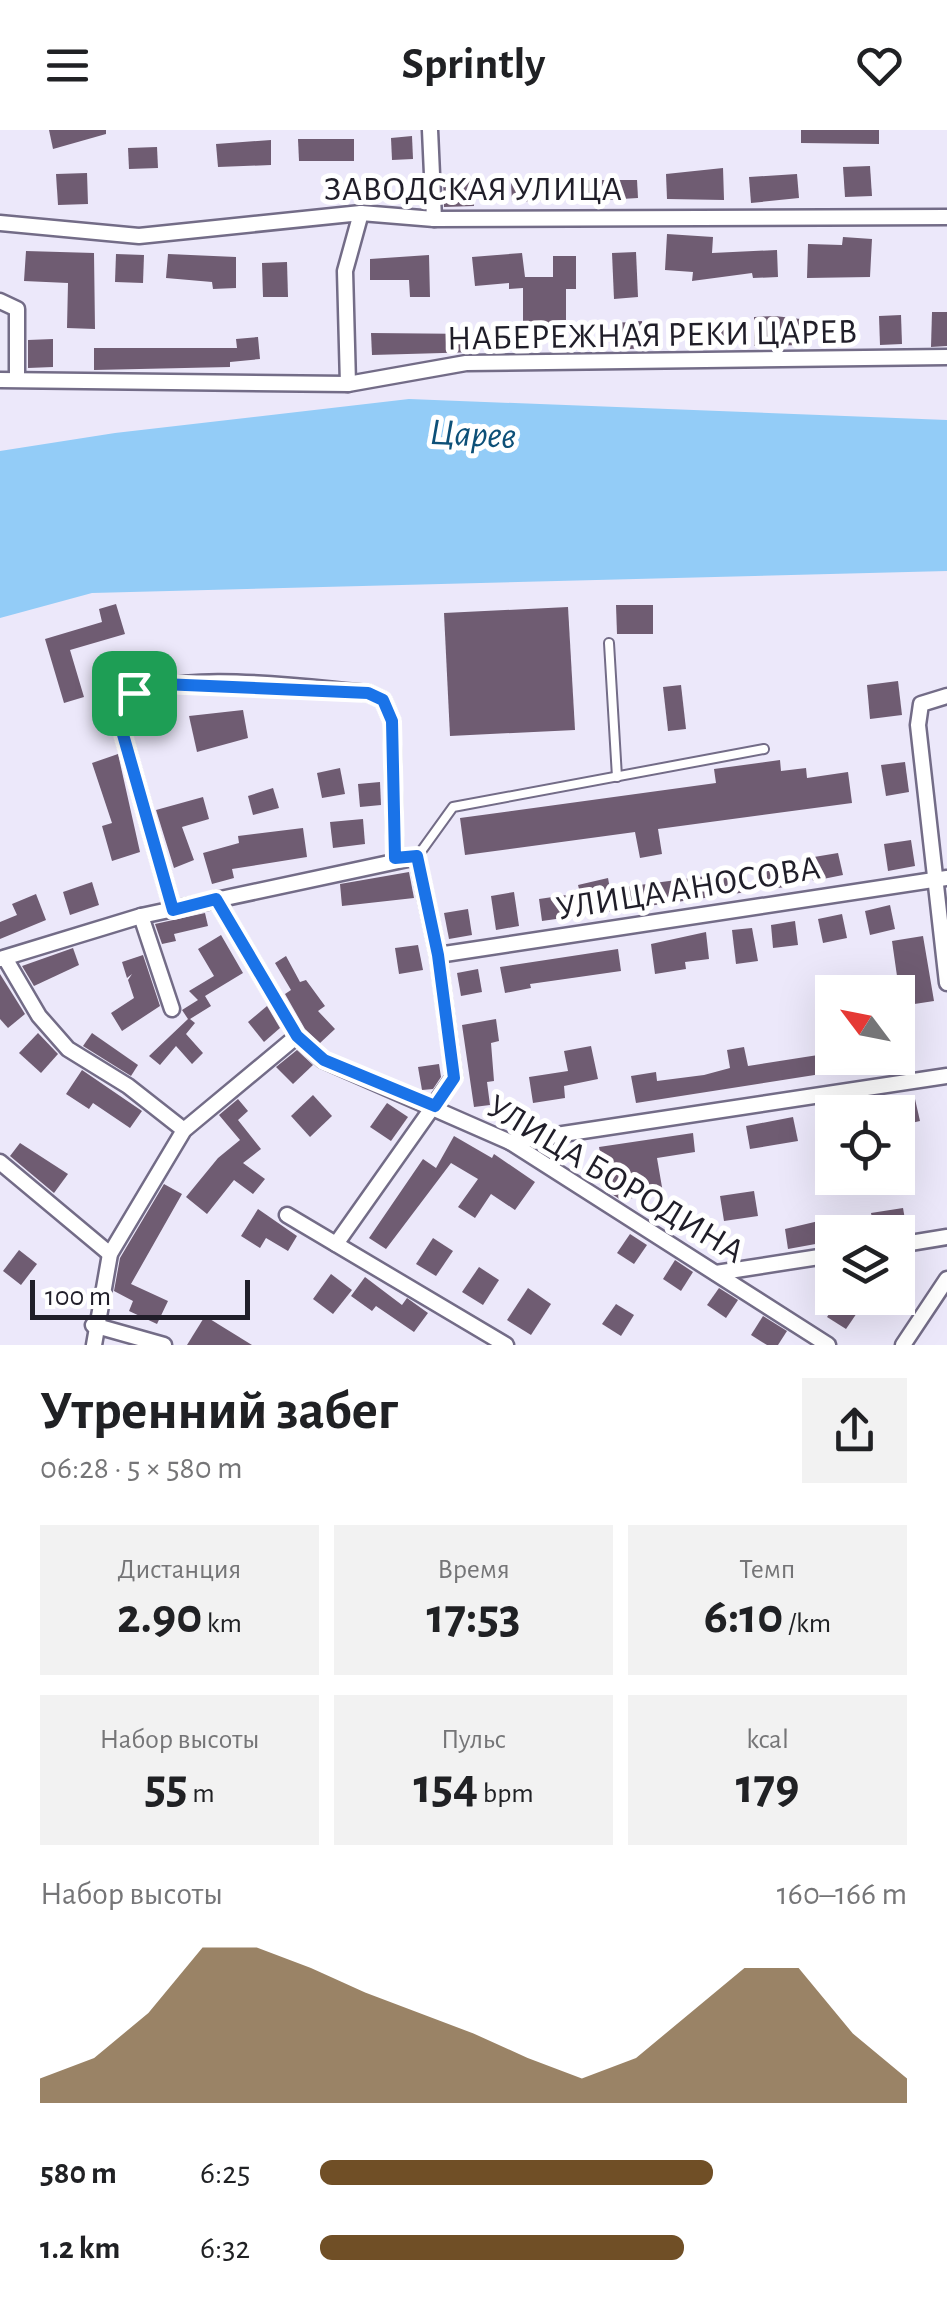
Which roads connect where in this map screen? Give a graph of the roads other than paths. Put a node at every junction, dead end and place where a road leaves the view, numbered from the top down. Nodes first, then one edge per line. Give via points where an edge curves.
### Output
1 (430, 130) edge
2 (362, 213) junction
3 (947, 216) edge
4 (434, 219) junction
5 (0, 222) edge
6 (0, 301) edge
7 (947, 358) edge
8 (17, 379) junction
9 (0, 380) edge
10 (348, 384) junction
11 (609, 643) dead end
12 (943, 696) edge
13 (764, 749) dead end
14 (617, 777) junction
15 (417, 856) junction
16 (395, 858) junction
17 (941, 879) edge
18 (216, 899) junction
19 (173, 910) junction
20 (141, 916) junction
21 (438, 955) junction
22 (2, 959) edge
23 (947, 982) edge
24 (172, 1009) dead end
25 (297, 1036) junction
26 (947, 1076) edge
27 (435, 1106) junction
28 (184, 1130) junction
29 (510, 1142) junction
30 (0, 1162) edge
31 (287, 1215) dead end
32 (947, 1237) edge
33 (915, 1242) edge
34 (336, 1244) junction
35 (110, 1254) junction
36 (815, 1258) edge
37 (716, 1273) junction
38 (947, 1280) edge
39 (94, 1326) junction
40 (94, 1345) edge
41 (164, 1345) edge
42 (506, 1345) edge
43 (828, 1345) edge
44 (903, 1345) edge

1 - 4 street
2 - 4 street, ЗАВОДСКАЯ УЛИЦА
2 - 5 street, ЗАВОДСКАЯ УЛИЦА via 139,236
2 - 10 street via 344,271
3 - 4 street, ЗАВОДСКАЯ УЛИЦА
6 - 8 street via 17,309
7 - 10 street, НАБЕРЕЖНАЯ РЕКИ ЦАРЕВ via 466,363
8 - 9 street, НАБЕРЕЖНАЯ РЕКИ ЦАРЕВ
8 - 10 street, НАБЕРЕЖНАЯ РЕКИ ЦАРЕВ
11 - 14 lane
12 - 17 street via 922,704 918,725
13 - 14 lane
14 - 15 lane via 453,807
15 - 16 street
15 - 21 street
16 - 18 street
16 - 19 street via 392,721 383,700 368,693 162,684 120,702 118,717
17 - 21 street, УЛИЦА АНОСОВА
17 - 23 street
18 - 19 street
18 - 25 street, УЛИЦА БОРОДИНА
19 - 20 street
20 - 22 street
20 - 24 street
21 - 27 street via 454,1078
22 - 28 street via 68,1049
25 - 27 street, УЛИЦА БОРОДИНА via 324,1060
25 - 28 street
26 - 29 street
27 - 29 street, УЛИЦА БОРОДИНА
27 - 34 street
28 - 35 street
29 - 37 street, УЛИЦА БОРОДИНА
30 - 35 street
31 - 34 street
32 - 33 street
34 - 42 street
35 - 39 street
36 - 37 street
37 - 43 street, УЛИЦА БОРОДИНА
38 - 44 street
39 - 40 street
39 - 41 street

